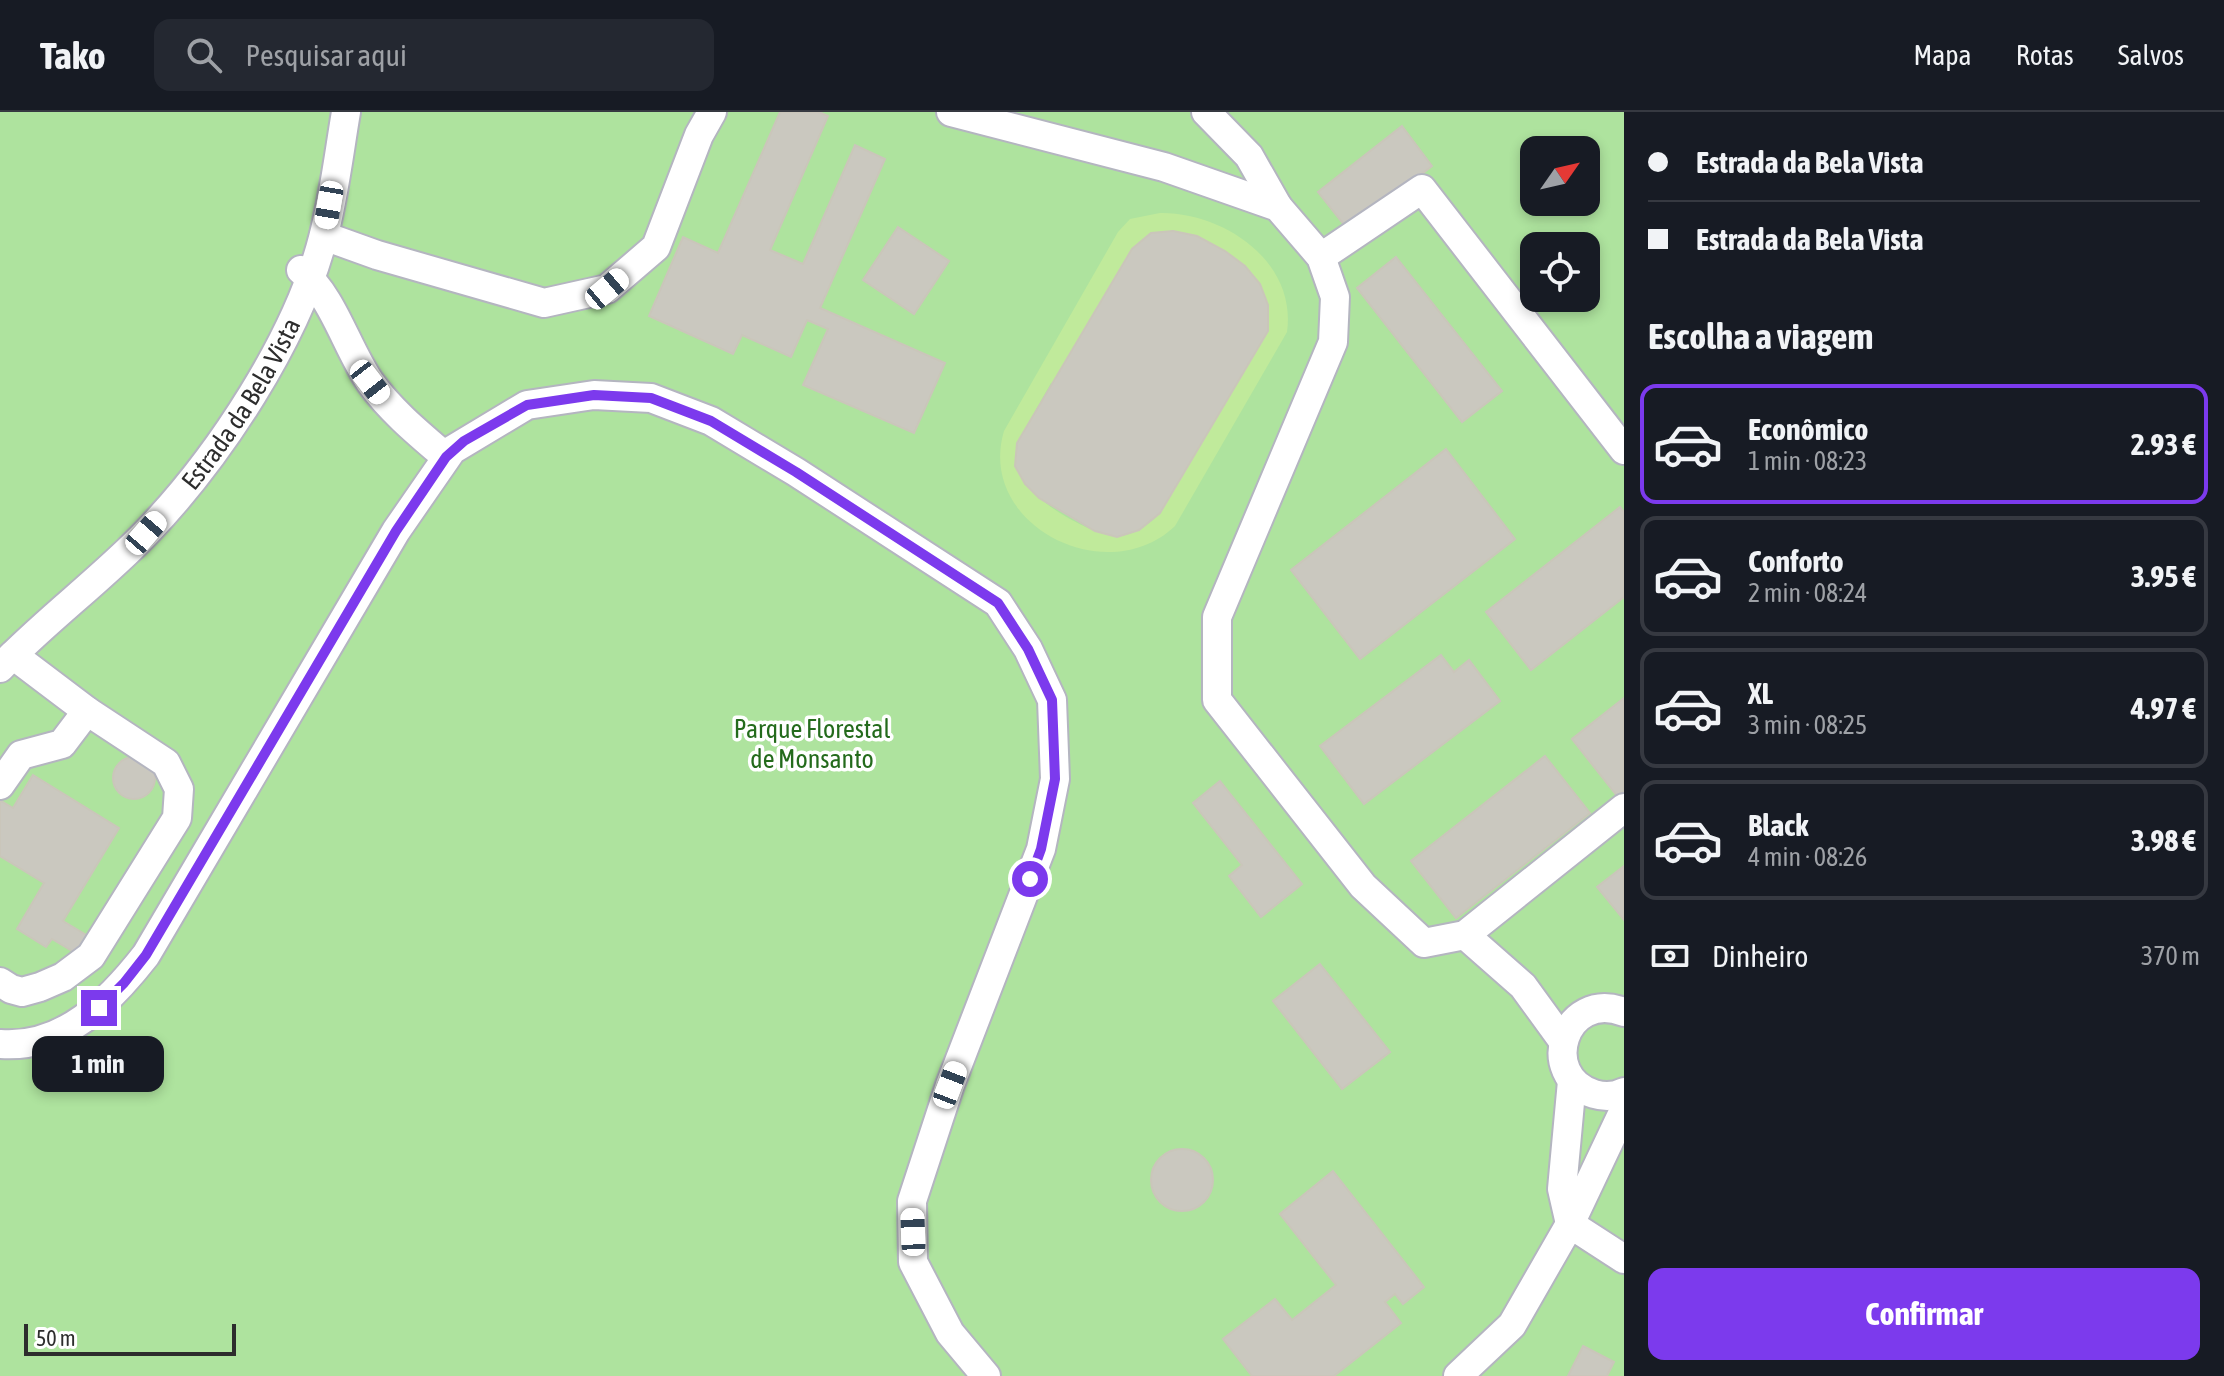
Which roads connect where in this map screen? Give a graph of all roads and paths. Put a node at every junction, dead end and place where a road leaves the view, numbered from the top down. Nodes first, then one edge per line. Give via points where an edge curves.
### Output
1 (346, 112) edge
2 (712, 112) edge
3 (951, 112) edge
4 (1206, 112) edge
5 (1278, 207) junction
6 (324, 236) junction
7 (1321, 257) junction
8 (306, 274) junction
9 (1624, 450) edge
10 (446, 457) junction
11 (6, 662) edge
12 (87, 711) junction
13 (0, 785) edge
14 (1624, 808) edge
15 (1465, 935) junction
16 (0, 982) edge
17 (1624, 1012) edge
18 (1563, 1041) junction
19 (0, 1044) edge
20 (1572, 1081) junction
21 (1624, 1092) edge
22 (1624, 1110) edge
23 (1570, 1224) junction
24 (1624, 1259) edge
25 (986, 1376) edge
26 (1458, 1376) edge

1 - 6 street, Estrada da Bela Vista
2 - 6 street via 656,247 607,289 544,303
3 - 5 street via 1164,167
4 - 5 street via 1249,156
5 - 7 street
6 - 8 street, Estrada da Bela Vista
7 - 9 street via 1422,189
7 - 15 street via 1335,297 1333,342 1217,617 1217,700 1363,886 1424,943
8 - 10 street via 370,382
8 - 11 street, Estrada da Bela Vista via 266,369 199,473 146,533
10 - 19 street via 396,531 146,955 124,983 76,1025 54,1035
10 - 25 street via 527,405 594,395 651,398 711,421 945,567 998,603 1028,649 1052,700 1055,779 1041,849 950,1085 912,1201 913,1262 950,1333
11 - 12 street
12 - 13 street via 62,744 21,755
12 - 16 street via 166,763 179,789 177,818 91,956 40,987 22,992
14 - 15 street
15 - 18 street via 1523,986
17 - 18 street via 1588,1011
18 - 20 street via 1563,1062
20 - 21 street via 1602,1097
20 - 23 street via 1562,1189
22 - 23 street
23 - 24 street
23 - 26 street via 1512,1325

